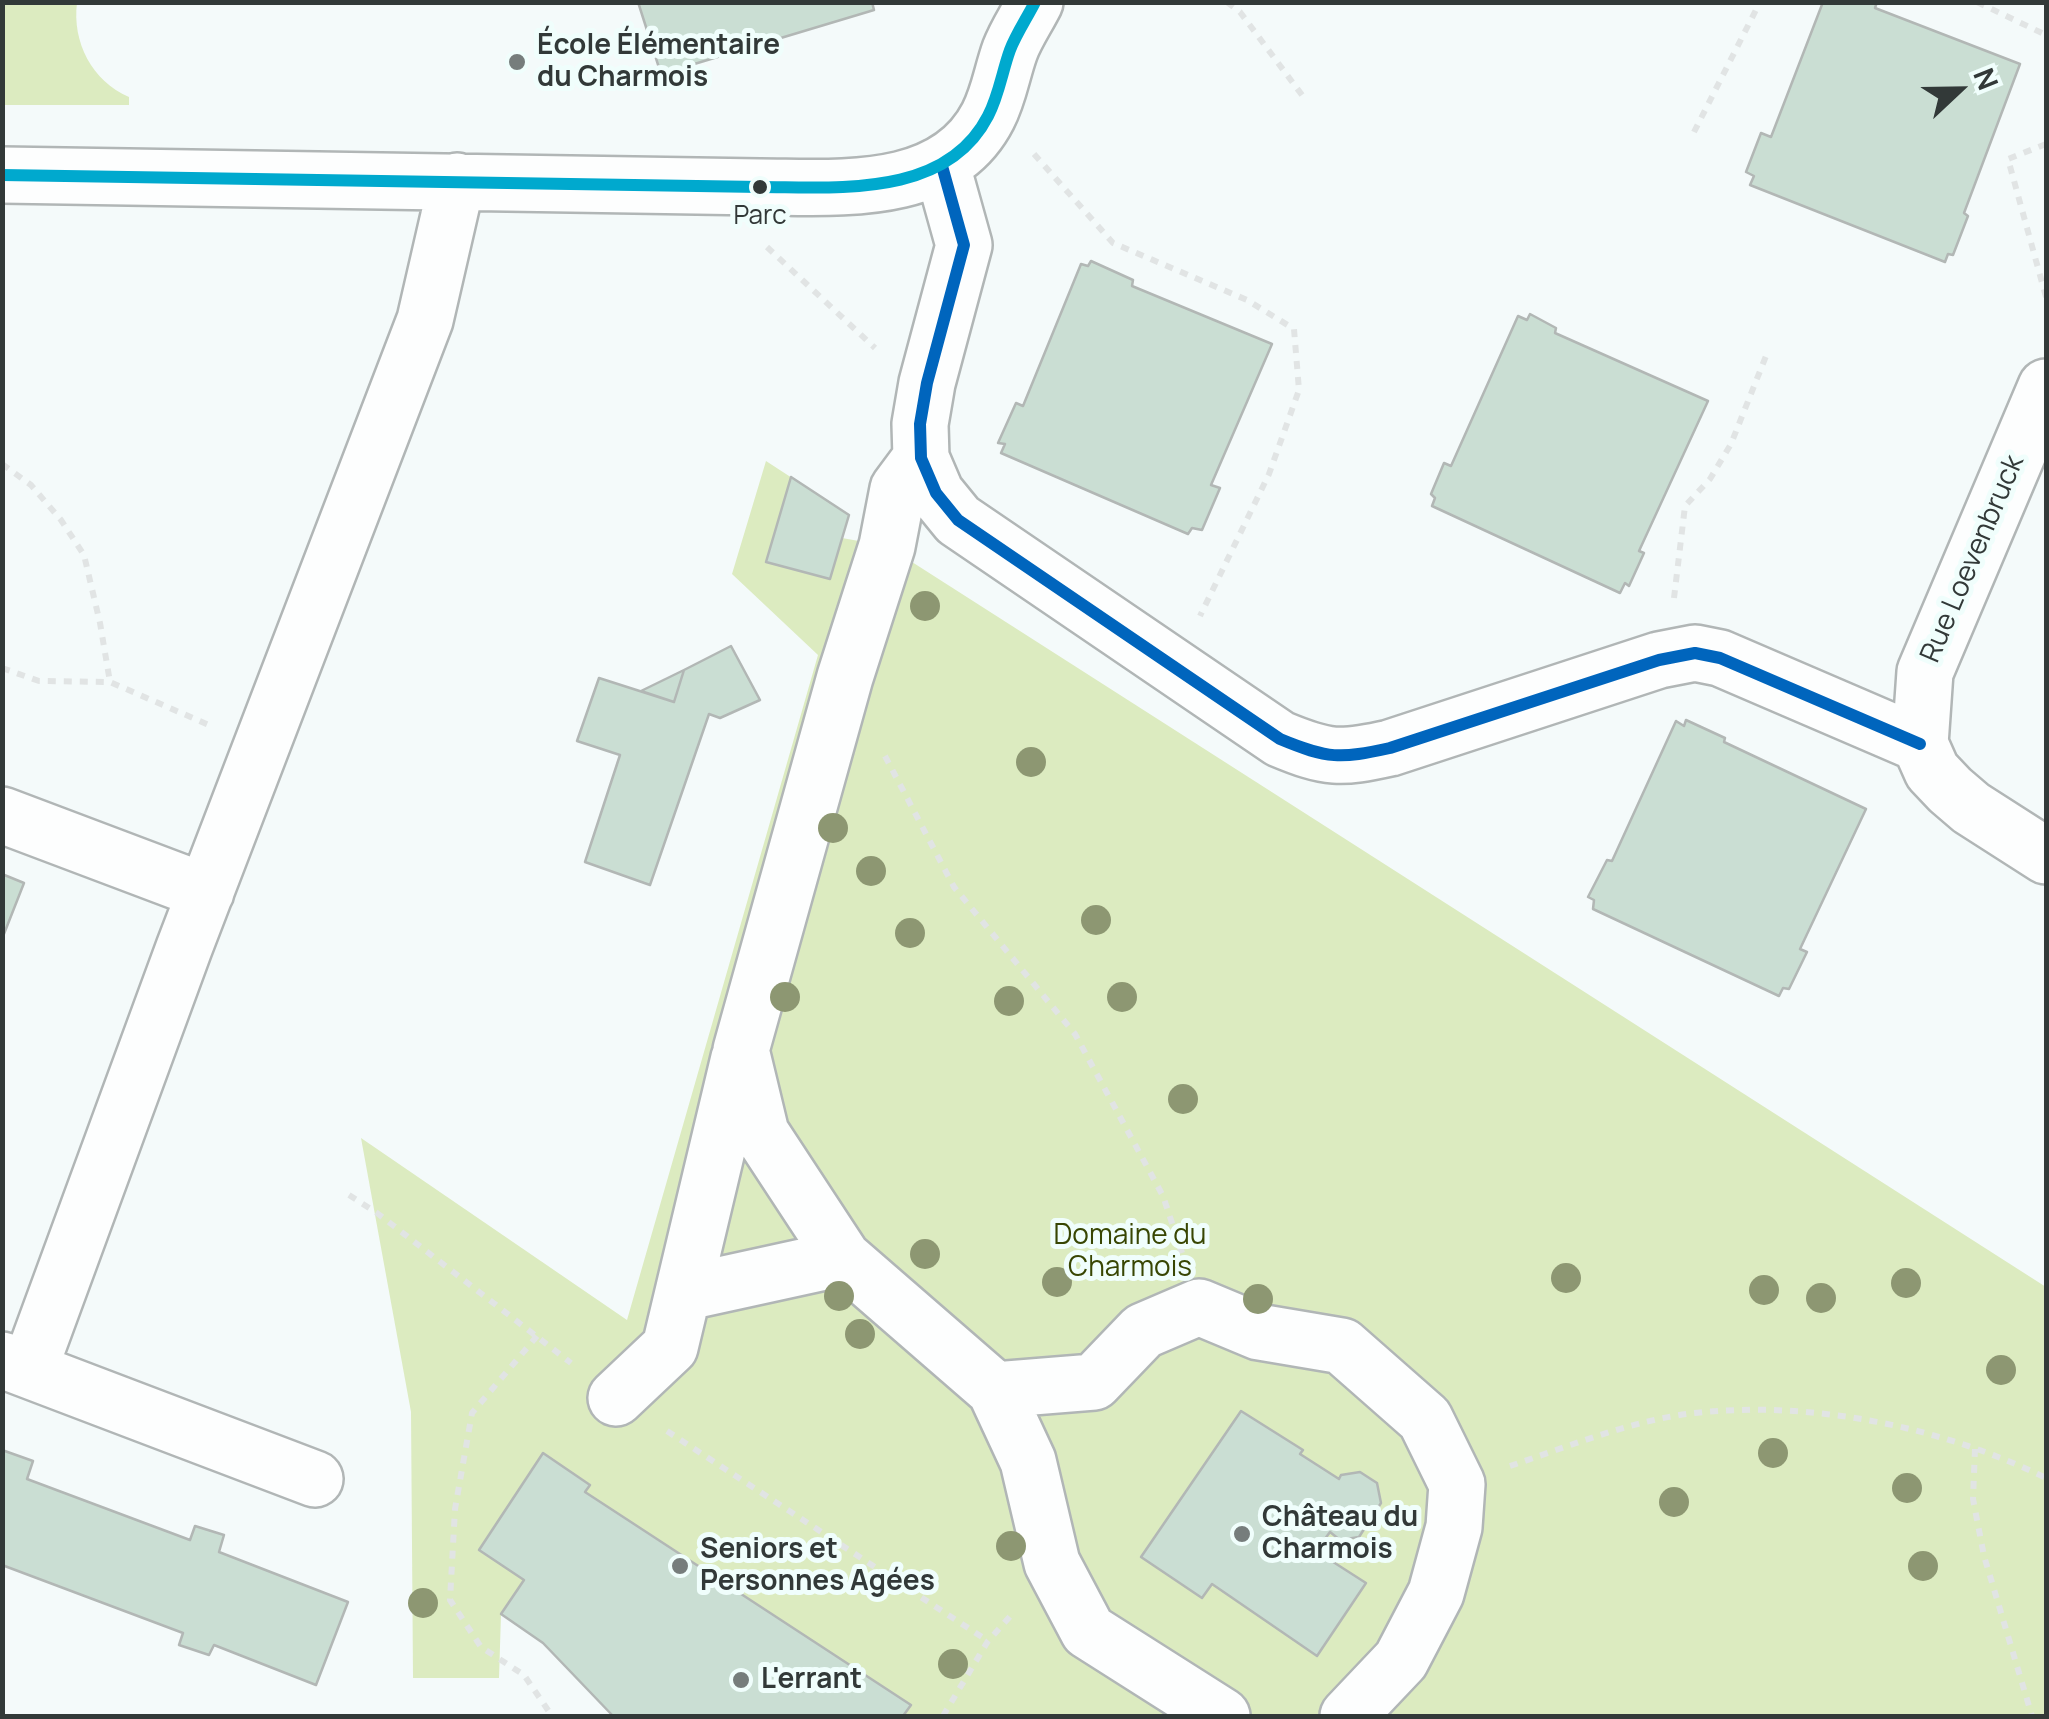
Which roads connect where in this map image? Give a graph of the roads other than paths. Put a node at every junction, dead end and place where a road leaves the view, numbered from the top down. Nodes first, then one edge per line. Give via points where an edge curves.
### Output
1 (1018, 18) edge
2 (942, 166) junction
3 (2, 174) edge
4 (458, 181) junction
5 (2046, 386) edge
6 (920, 458) junction
7 (1920, 744) junction
8 (2, 816) edge
9 (2046, 856) edge
10 (206, 892) junction
11 (741, 1050) junction
12 (843, 1258) junction
13 (683, 1293) junction
14 (16, 1365) edge
15 (995, 1390) junction
16 (616, 1398) dead end
17 (315, 1479) dead end
18 (1222, 1716) edge
19 (1348, 1716) edge

1 - 2 street via 986,120
2 - 4 street via 840,187
2 - 6 street via 964,245 928,383
3 - 4 street
4 - 10 street via 425,320
5 - 7 street, Rue Loevenbruck via 1925,672
6 - 7 street via 958,520 1280,740 1318,755 1390,748 1694,654 1720,658
6 - 11 street via 898,490 888,546 844,678
7 - 9 street via 1932,772 1950,790
8 - 10 street
10 - 14 street
11 - 12 street via 761,1132
11 - 13 street
12 - 13 street
12 - 15 street
13 - 16 street via 670,1347
14 - 17 street
15 - 18 street via 1028,1460 1052,1563 1088,1631
15 - 19 street via 1094,1382 1143,1331 1199,1307 1259,1332 1342,1346 1425,1420 1457,1484 1454,1528 1436,1593 1401,1660

